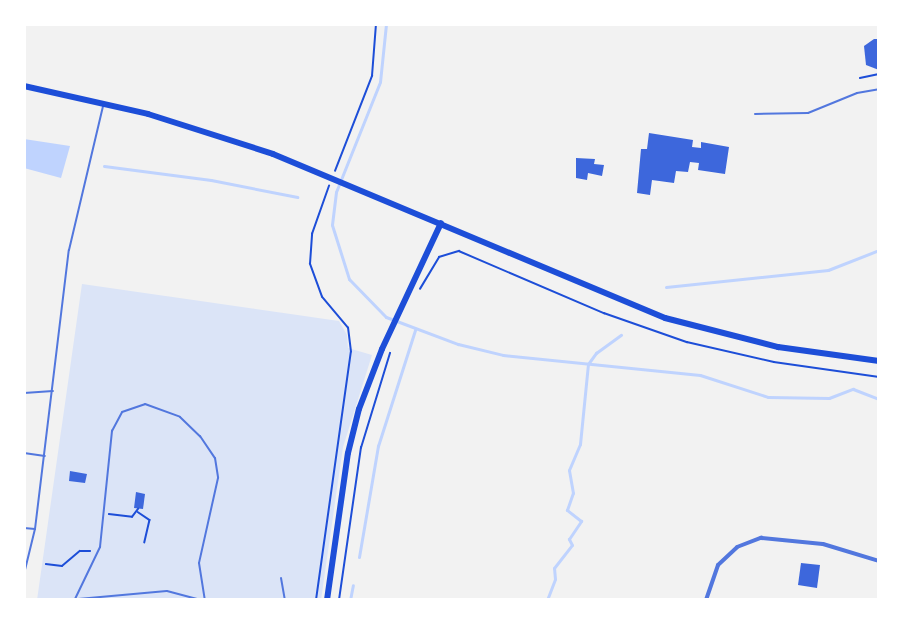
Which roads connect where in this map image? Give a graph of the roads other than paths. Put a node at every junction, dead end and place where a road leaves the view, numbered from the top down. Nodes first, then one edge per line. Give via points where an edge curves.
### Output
1 (24, 87) edge
2 (879, 89) edge
3 (103, 104) junction
4 (754, 114) dead end
5 (441, 223) junction
6 (879, 361) edge
7 (53, 391) junction
8 (24, 393) edge
9 (24, 453) edge
10 (45, 456) junction
11 (24, 528) edge
12 (35, 529) junction
13 (879, 561) edge
14 (24, 574) edge
15 (281, 578) dead end
16 (75, 598) junction
17 (67, 600) edge
18 (203, 600) edge
19 (285, 600) edge
20 (327, 600) edge
21 (706, 600) edge

1 - 3 main road
2 - 4 lane via 857,93 816,112
3 - 5 main road via 216,135 299,164
3 - 7 lane via 69,250
5 - 6 main road via 606,297 665,318 767,345
5 - 20 main road via 364,394 348,453
7 - 8 lane
7 - 10 lane
9 - 10 lane
10 - 12 lane
11 - 12 lane
12 - 14 lane
13 - 21 street via 823,544 761,538 737,547 718,565
15 - 19 lane
16 - 17 lane
16 - 18 lane via 167,591
16 - 18 lane via 98,553 106,513 112,431 122,412 146,404 180,417 211,449 218,469 199,563

